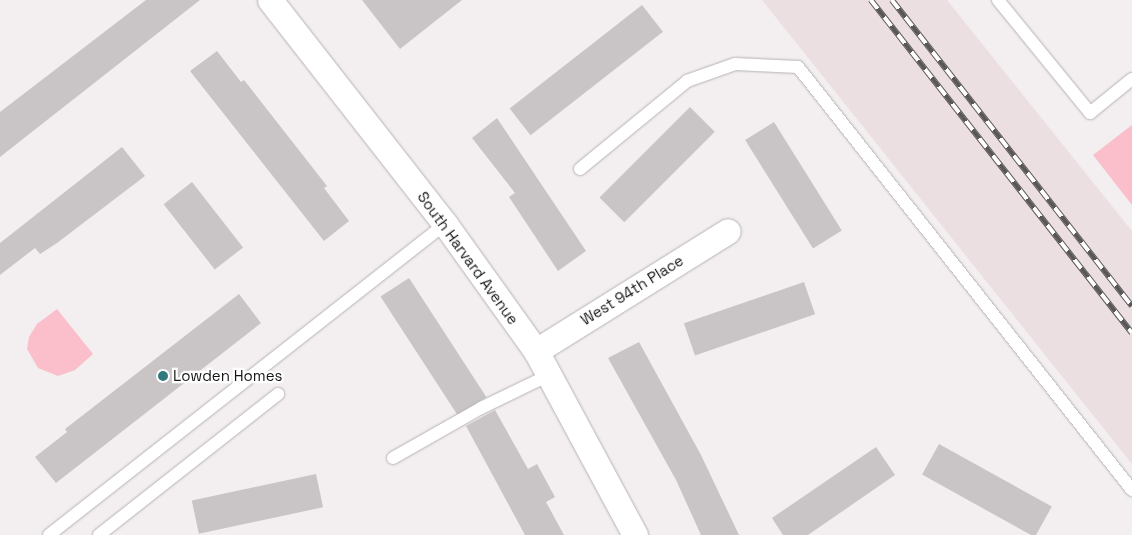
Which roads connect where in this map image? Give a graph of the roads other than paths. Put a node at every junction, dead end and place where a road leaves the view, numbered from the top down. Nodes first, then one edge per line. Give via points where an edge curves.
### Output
1 (270, 0) edge
2 (998, 0) edge
3 (1132, 79) edge
4 (580, 169) dead end
5 (445, 224) junction
6 (728, 231) dead end
7 (536, 351) junction
8 (549, 376) junction
9 (278, 394) dead end
10 (393, 458) dead end
11 (1132, 490) edge
12 (49, 535) edge
13 (100, 535) edge
14 (635, 535) edge

1 - 5 street, South Harvard Avenue
2 - 3 lane via 1090,112
4 - 11 lane via 687,81 735,64 798,67
5 - 7 street, South Harvard Avenue
5 - 12 lane
6 - 7 street, West 94th Place
7 - 8 street, South Harvard Avenue
8 - 10 lane via 481,408
8 - 14 street, South Harvard Avenue
9 - 13 lane

